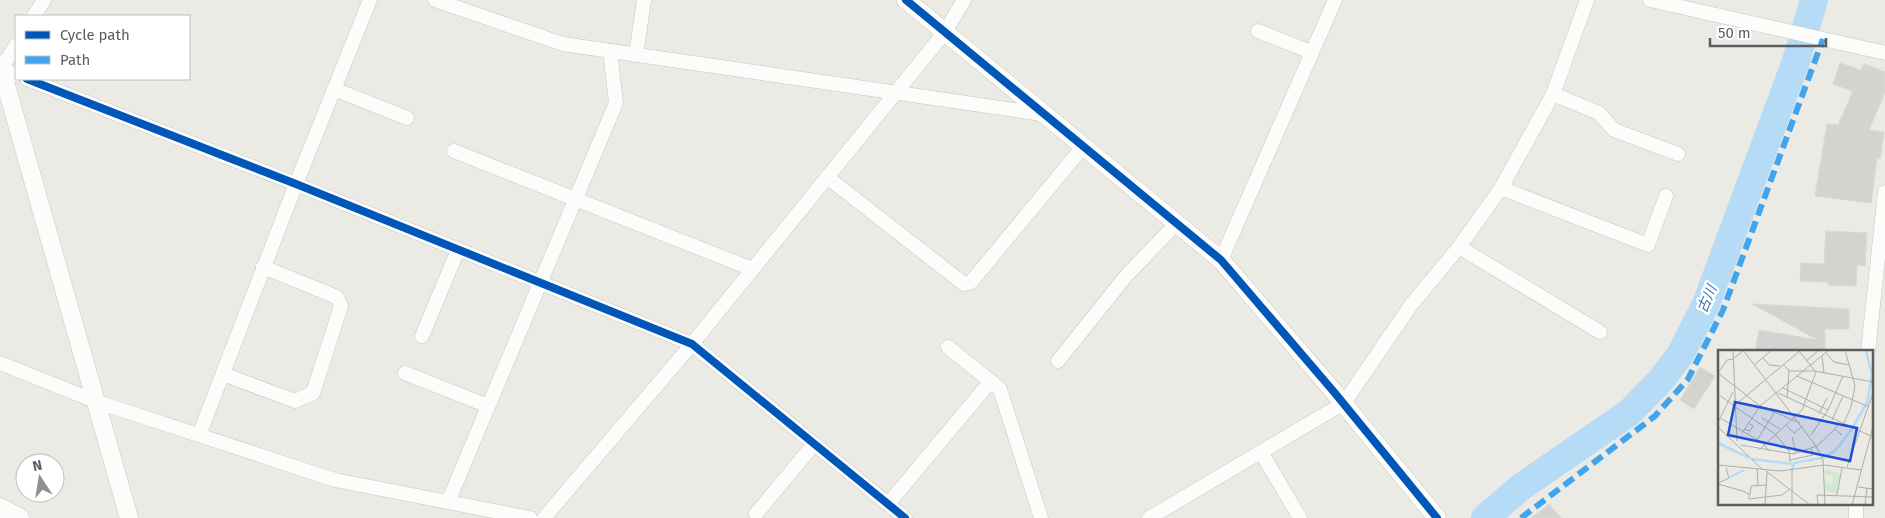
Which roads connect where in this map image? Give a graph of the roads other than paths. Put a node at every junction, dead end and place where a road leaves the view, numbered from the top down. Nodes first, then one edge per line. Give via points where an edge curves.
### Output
1 (44, 0) edge
2 (370, 0) edge
3 (434, 0) edge
4 (644, 0) edge
5 (906, 0) edge
6 (964, 0) edge
7 (1335, 0) edge
8 (1587, 0) edge
9 (1656, 1) edge
10 (35, 15) edge
11 (1258, 31) dead end
12 (945, 32) junction
13 (15, 47) edge
14 (610, 51) junction
15 (1311, 52) junction
16 (1885, 53) edge
17 (636, 55) junction
18 (4, 69) edge
19 (30, 80) edge
20 (334, 88) junction
21 (894, 94) junction
22 (1554, 94) junction
23 (1042, 114) junction
24 (407, 118) dead end
25 (1083, 147) junction
26 (454, 151) dead end
27 (1678, 154) dead end
28 (826, 177) junction
29 (296, 184) junction
30 (1501, 188) junction
31 (1885, 192) edge
32 (1666, 196) dead end
33 (575, 199) junction
34 (1884, 213) edge
35 (1176, 224) junction
36 (1459, 247) junction
37 (458, 250) junction
38 (1221, 260) junction
39 (263, 268) junction
40 (752, 269) junction
41 (540, 283) junction
42 (1600, 332) dead end
43 (422, 336) dead end
44 (692, 344) junction
45 (948, 346) dead end
46 (1868, 350) edge
47 (1058, 361) dead end
48 (0, 363) edge
49 (405, 373) dead end
50 (223, 374) junction
51 (991, 381) junction
52 (95, 400) junction
53 (1344, 403) junction
54 (488, 406) junction
55 (199, 435) junction
56 (814, 444) junction
57 (1261, 452) junction
58 (448, 502) junction
59 (888, 504) junction
60 (0, 508) edge
61 (756, 514) dead end
62 (20, 518) edge
63 (129, 518) edge
64 (530, 518) edge
65 (544, 518) edge
66 (905, 518) edge
67 (1042, 518) edge
68 (1149, 518) edge
69 (1300, 518) edge
70 (1437, 518) edge

1 - 10 street
2 - 20 street
3 - 14 street via 563,44
4 - 17 street
5 - 12 street
6 - 12 street
7 - 15 street
8 - 22 street
9 - 16 street
11 - 15 street
12 - 21 street
12 - 23 street
13 - 18 street
14 - 17 street
14 - 33 street via 616,103
15 - 38 street
17 - 21 street
18 - 52 street
19 - 29 street
20 - 24 street
20 - 29 street
21 - 23 street
21 - 28 street
22 - 27 street via 1599,113 1614,130
22 - 30 street
23 - 25 street
25 - 28 street via 971,282 964,284
25 - 35 street
26 - 33 street
28 - 40 street
29 - 37 street
29 - 39 street
30 - 32 street via 1648,245
30 - 36 street
31 - 34 street
33 - 40 street
33 - 41 street
34 - 46 street
35 - 38 street
35 - 47 street via 1126,276
36 - 42 street
36 - 53 street via 1411,305
37 - 41 street
37 - 43 street
38 - 53 street
39 - 50 street
39 - 50 street via 337,297 341,306 313,393 295,401
40 - 44 street
41 - 44 street
41 - 54 street
44 - 56 street
44 - 65 street
45 - 51 street
48 - 52 street
49 - 54 street
50 - 55 street
51 - 59 street
51 - 67 street via 1000,389
52 - 55 street
52 - 63 street
53 - 57 street
53 - 70 street
54 - 58 street
55 - 58 street via 336,480
56 - 59 street
56 - 61 street
57 - 68 street
57 - 69 street
58 - 64 street
59 - 66 street
60 - 62 main road

